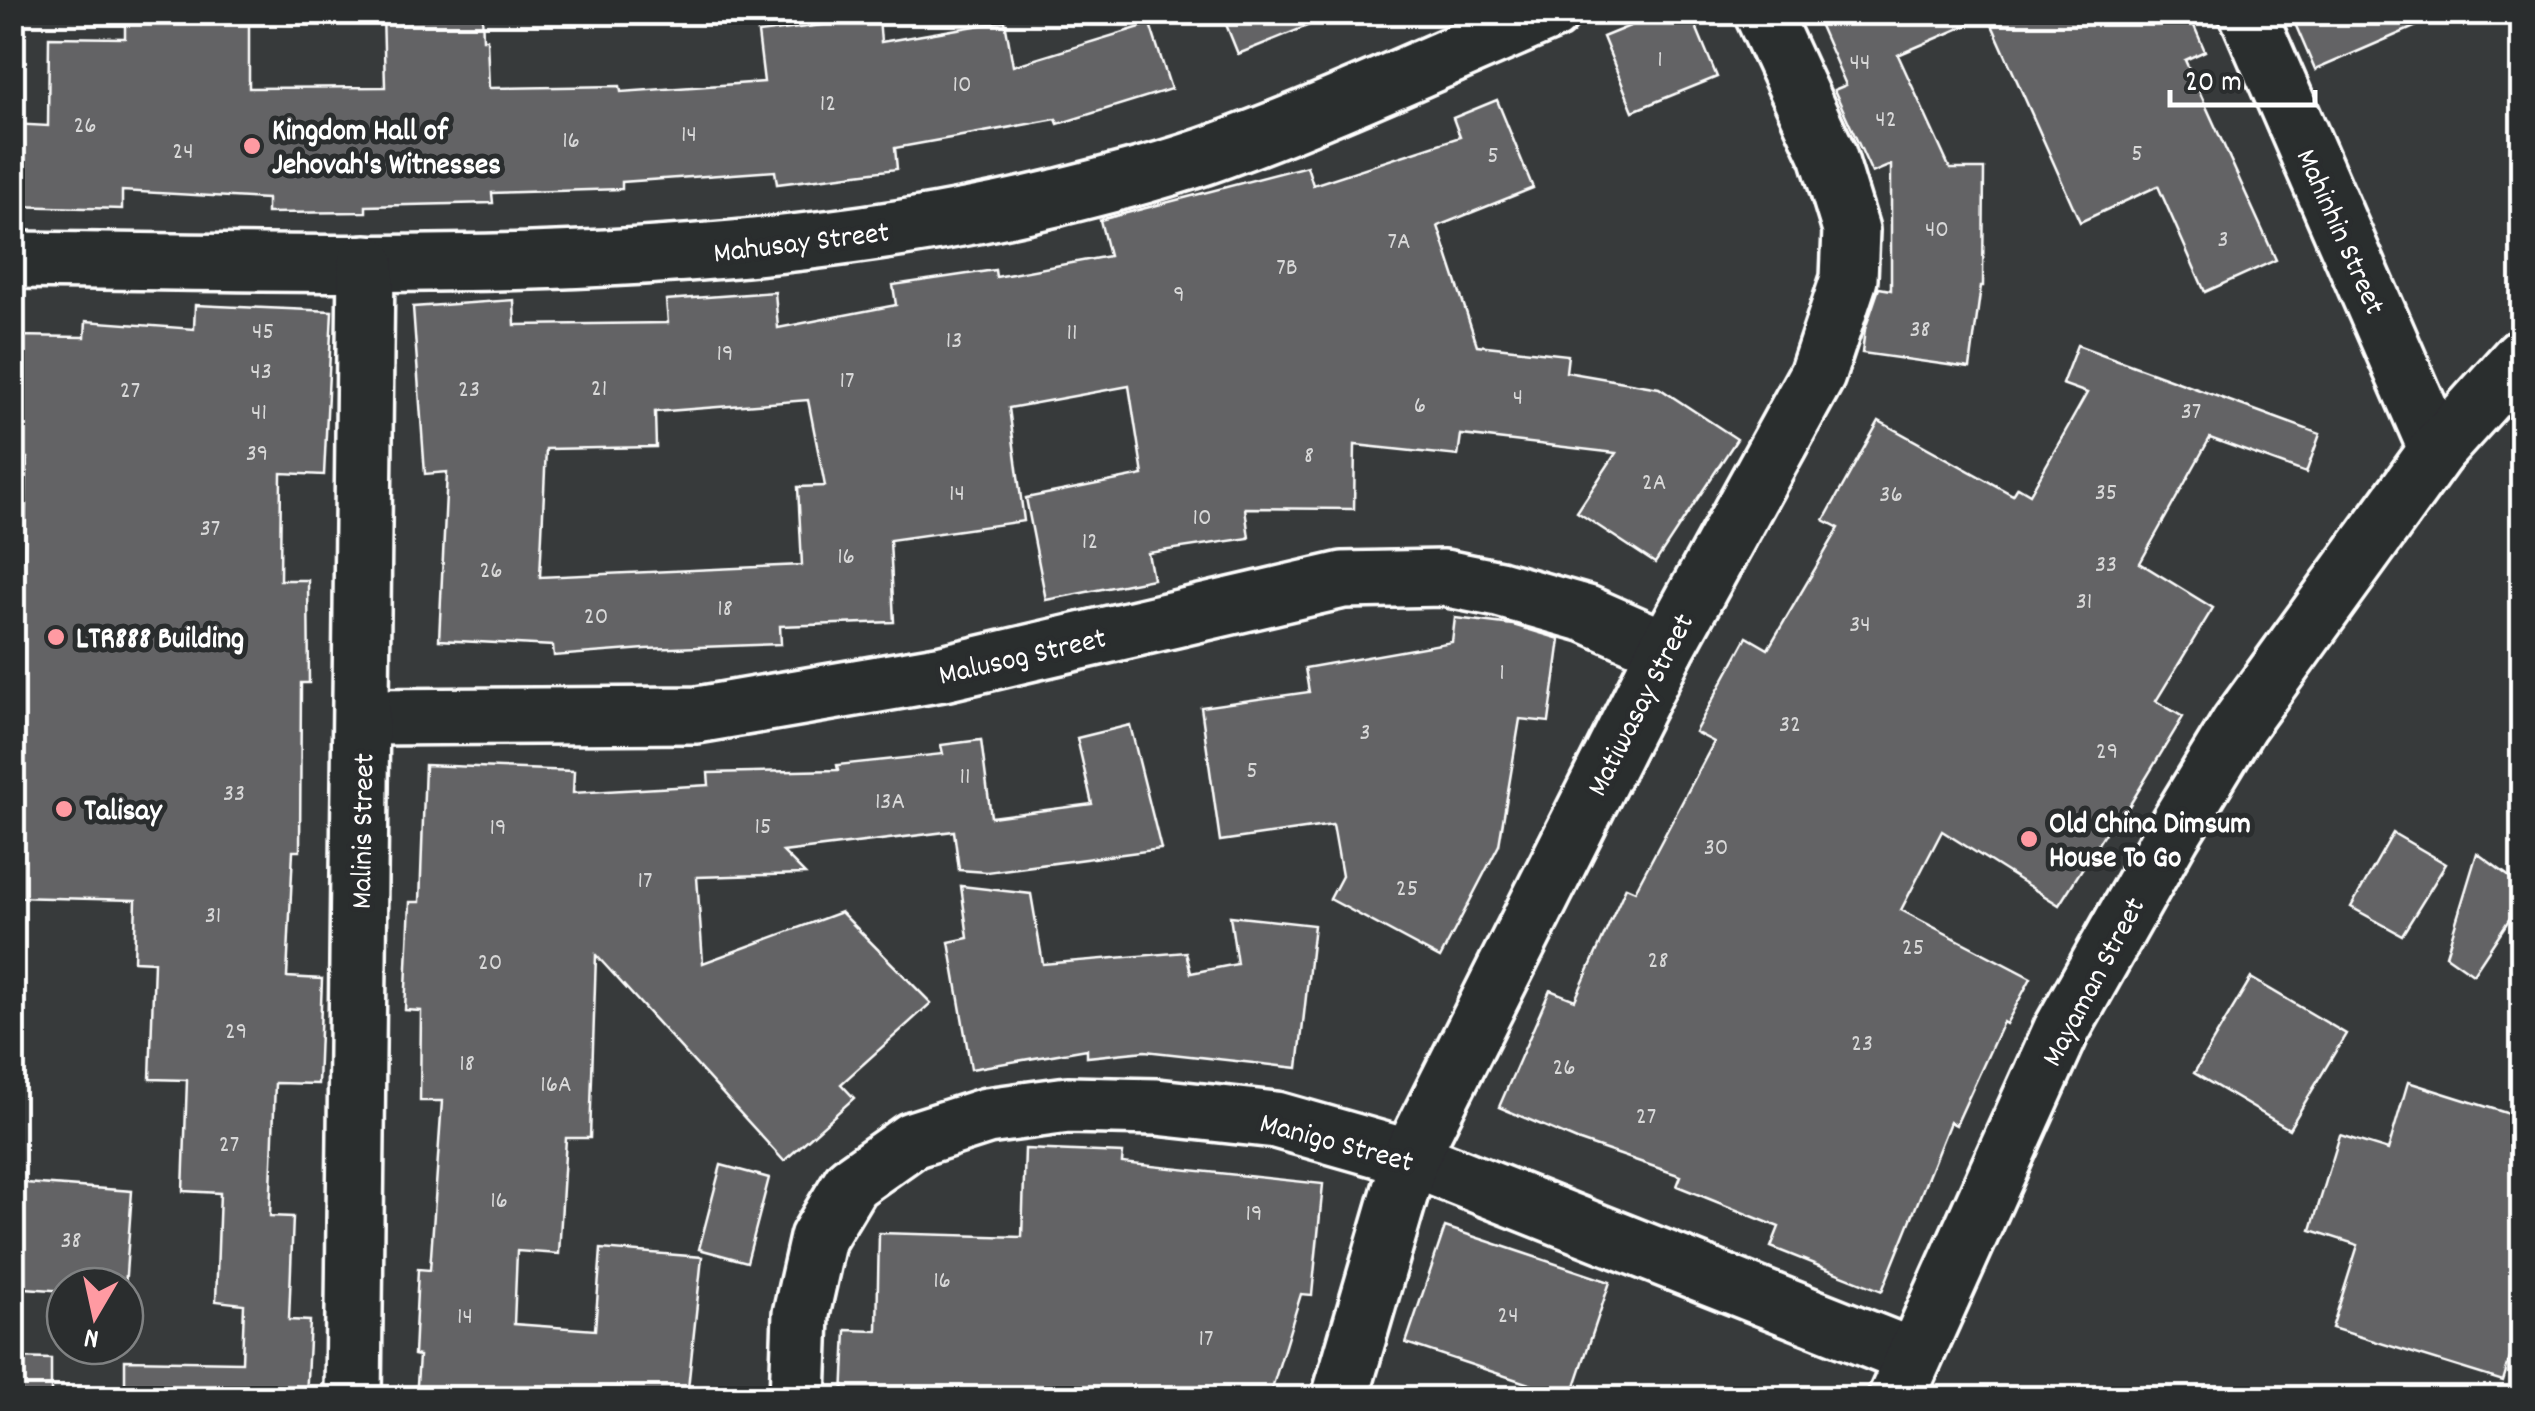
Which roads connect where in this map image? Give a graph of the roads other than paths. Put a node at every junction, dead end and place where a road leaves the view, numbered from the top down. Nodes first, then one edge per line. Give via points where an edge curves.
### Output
1 (1552, 12) edge
2 (1762, 12) edge
3 (2247, 12) edge
4 (12, 260) edge
5 (366, 263) junction
6 (2522, 356) edge
7 (2437, 450) junction
8 (1666, 649) junction
9 (363, 717) junction
10 (1410, 1158) junction
11 (1904, 1378) edge
12 (353, 1398) edge
13 (798, 1398) edge
14 (1340, 1398) edge

1 - 5 street, Mahusay Street via 1222,150 978,215 840,239 656,257
2 - 8 street, Matiwasay Street via 1828,155 1852,230 1849,279 1817,375
3 - 7 street, Mahinhin Street
4 - 5 street, Mahusay Street
5 - 9 street, Malinis Street
6 - 7 street, Mayaman Street
7 - 11 street, Mayaman Street via 2239,724 2172,834 2062,1031
8 - 9 street, Malusog Street via 1588,614 1499,589 1444,578 1343,580 943,674 697,715
8 - 10 street, Matiwasay Street
9 - 12 street, Malinis Street
10 - 11 street, Manigo Street
10 - 13 street, Manigo Street via 1276,1120 1157,1107 1068,1105 987,1116 912,1140 850,1183 818,1238 801,1314
10 - 14 street, Matiwasay Street

